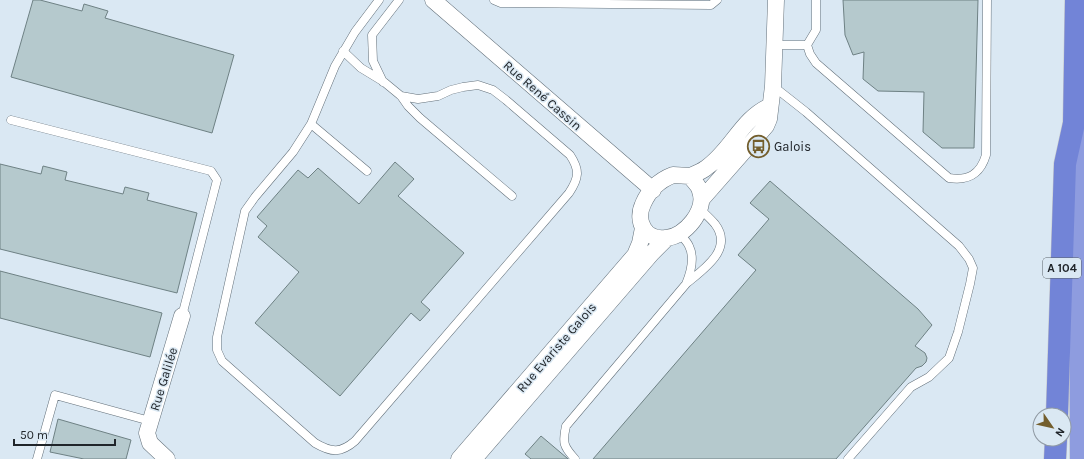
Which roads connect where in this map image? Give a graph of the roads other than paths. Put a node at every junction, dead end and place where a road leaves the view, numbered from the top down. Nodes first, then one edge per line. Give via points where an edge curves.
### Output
1 (379, 0) edge
2 (399, 0) edge
3 (433, 0) edge
4 (494, 0) edge
5 (717, 0) edge
6 (776, 0) edge
7 (816, 0) edge
8 (987, 0) edge
9 (1076, 0) edge
10 (775, 45) junction
11 (807, 45) junction
12 (343, 51) junction
13 (384, 82) junction
14 (773, 86) junction
15 (400, 96) junction
16 (770, 106) junction
17 (11, 120) dead end
18 (1074, 123) junction
19 (311, 124) junction
20 (367, 171) dead end
21 (690, 176) junction
22 (653, 190) junction
23 (512, 196) dead end
24 (701, 204) junction
25 (643, 228) junction
26 (673, 236) junction
27 (686, 284) junction
28 (182, 316) joint
29 (1057, 407) edge
30 (150, 421) junction
31 (1056, 447) edge
32 (37, 459) edge
33 (167, 459) edge
34 (458, 459) edge
35 (474, 459) edge
36 (575, 459) edge
37 (848, 459) edge
38 (1055, 459) edge
39 (1081, 459) edge

1 - 12 lane
2 - 13 lane via 372,35 373,61
3 - 22 street, Rue René Cassin
4 - 5 lane via 711,5
6 - 10 street
7 - 11 lane via 816,30
8 - 11 lane via 986,155 984,162 973,175 961,180 949,178 816,63
9 - 18 highway, A 104
10 - 11 lane
10 - 14 street
12 - 13 lane via 361,68
12 - 19 lane
13 - 15 lane
14 - 16 street
14 - 37 lane via 959,246 973,268 949,358 929,377 911,387
15 - 19 lane via 418,99 478,85 493,90 570,155 577,173 575,184 569,193 355,441 346,448 336,451 325,449 316,443 229,368 217,350 216,338 245,212
15 - 23 lane via 420,118
16 - 21 street, Rue Evariste Galois via 759,110 706,168
16 - 24 street, Rue Evariste Galois via 766,126
17 - 28 lane via 211,171 217,180
18 - 29 highway, A 104 via 1066,164
18 - 39 highway via 1080,164
19 - 20 lane
21 - 22 street, Rue Evariste Galois via 674,175 666,178
21 - 24 street via 700,190
22 - 25 street, Rue Evariste Galois via 641,208 640,219
24 - 26 street, Rue Evariste Galois via 695,219
24 - 27 lane via 715,224 720,236 720,249 712,262
25 - 26 street via 649,235 658,238
25 - 34 street, Rue Evariste Galois via 635,256
26 - 27 lane via 689,244 691,271
26 - 35 street, Rue Evariste Galois via 652,253
27 - 36 lane via 566,426 563,438 566,448
28 - 30 street, Rue Galilée
30 - 32 lane via 55,395
30 - 33 street, Rue Galilée via 148,438 154,448
31 - 38 highway

